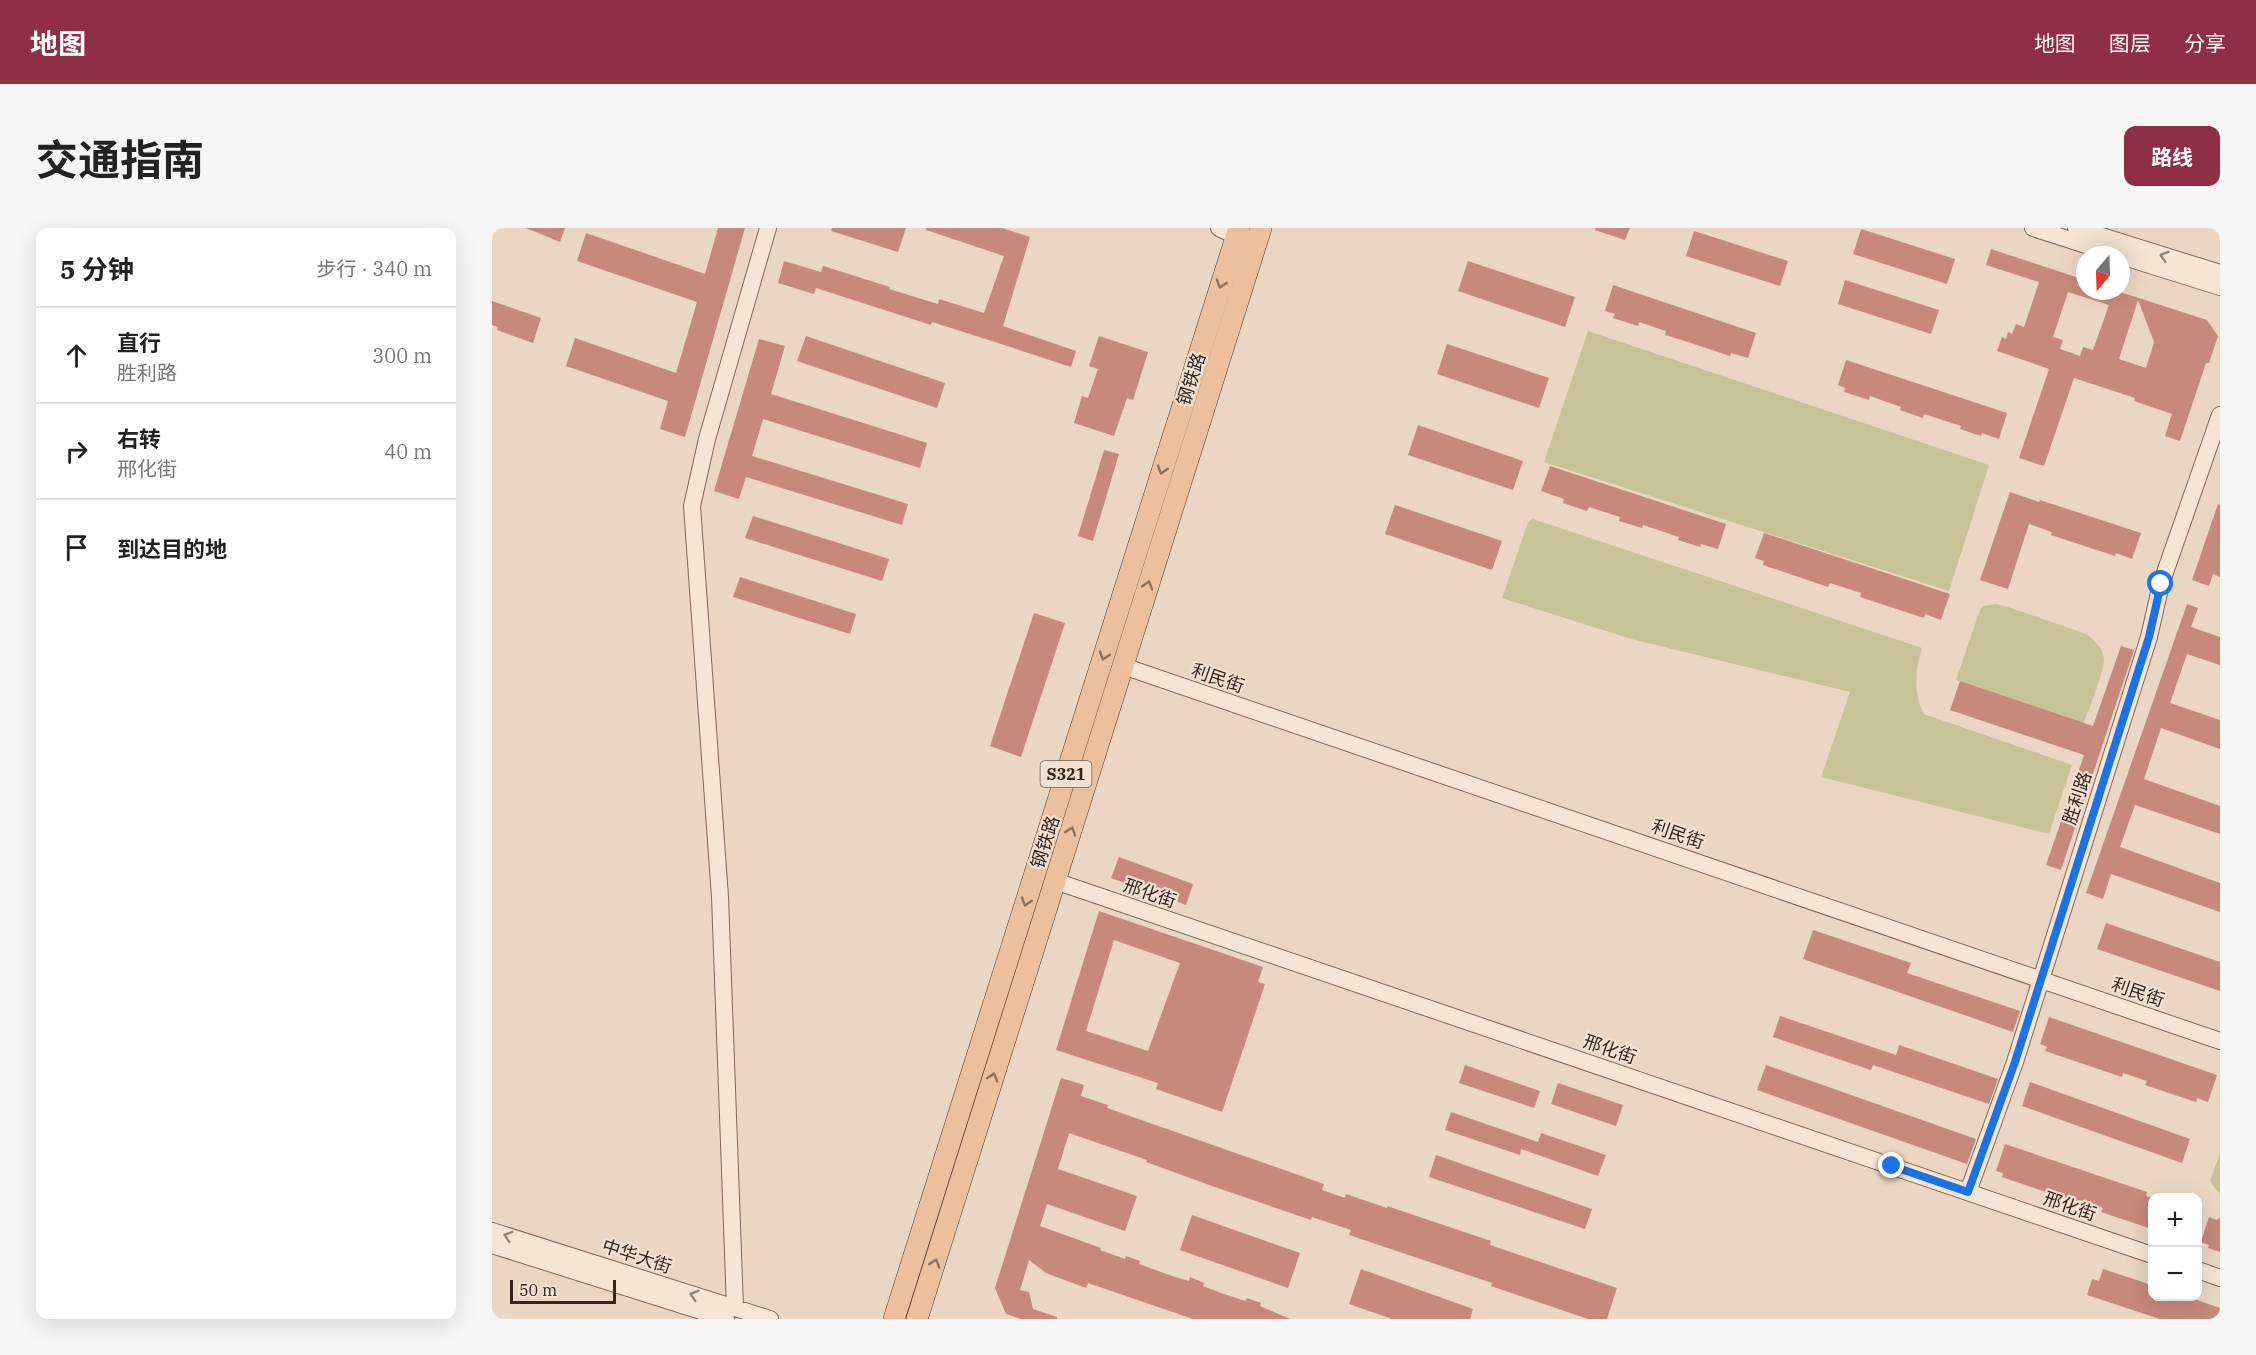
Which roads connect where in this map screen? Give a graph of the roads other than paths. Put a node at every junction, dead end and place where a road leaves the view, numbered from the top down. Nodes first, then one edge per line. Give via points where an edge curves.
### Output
1 (768, 228) edge
2 (1261, 228) edge
3 (2033, 228) edge
4 (2076, 228) edge
5 (1231, 231) edge
6 (2088, 246) edge
7 (2130, 259) edge
8 (2220, 273) edge
9 (2220, 287) edge
10 (2220, 415) edge
11 (1123, 666) junction
12 (1055, 881) junction
13 (2041, 978) junction
14 (2220, 1041) edge
15 (1968, 1192) junction
16 (492, 1231) edge
17 (492, 1245) edge
18 (2148, 1254) edge
19 (2202, 1271) edge
20 (2220, 1278) edge
21 (731, 1313) edge
22 (770, 1319) edge
23 (894, 1319) edge
24 (917, 1319) edge

1 - 21 street via 707,439 692,506 720,897
11 -> 2 main road, 钢铁路 / S321
3 - 6 street
8 -> 4 street
5 -> 23 main road, 钢铁路 / S321
7 - 9 street
10 - 13 street, 胜利路 via 2161,584 2149,637
12 -> 11 main road, 钢铁路 / S321
11 - 13 street, 利民街
12 - 15 street, 邢化街
24 -> 12 main road, 钢铁路 / S321
13 - 14 street, 利民街
13 - 15 street, 胜利路
15 - 18 street, 邢化街
21 -> 16 street, 中华大街
17 - 21 street, 中华大街
19 - 20 street
21 - 22 street, 中华大街

